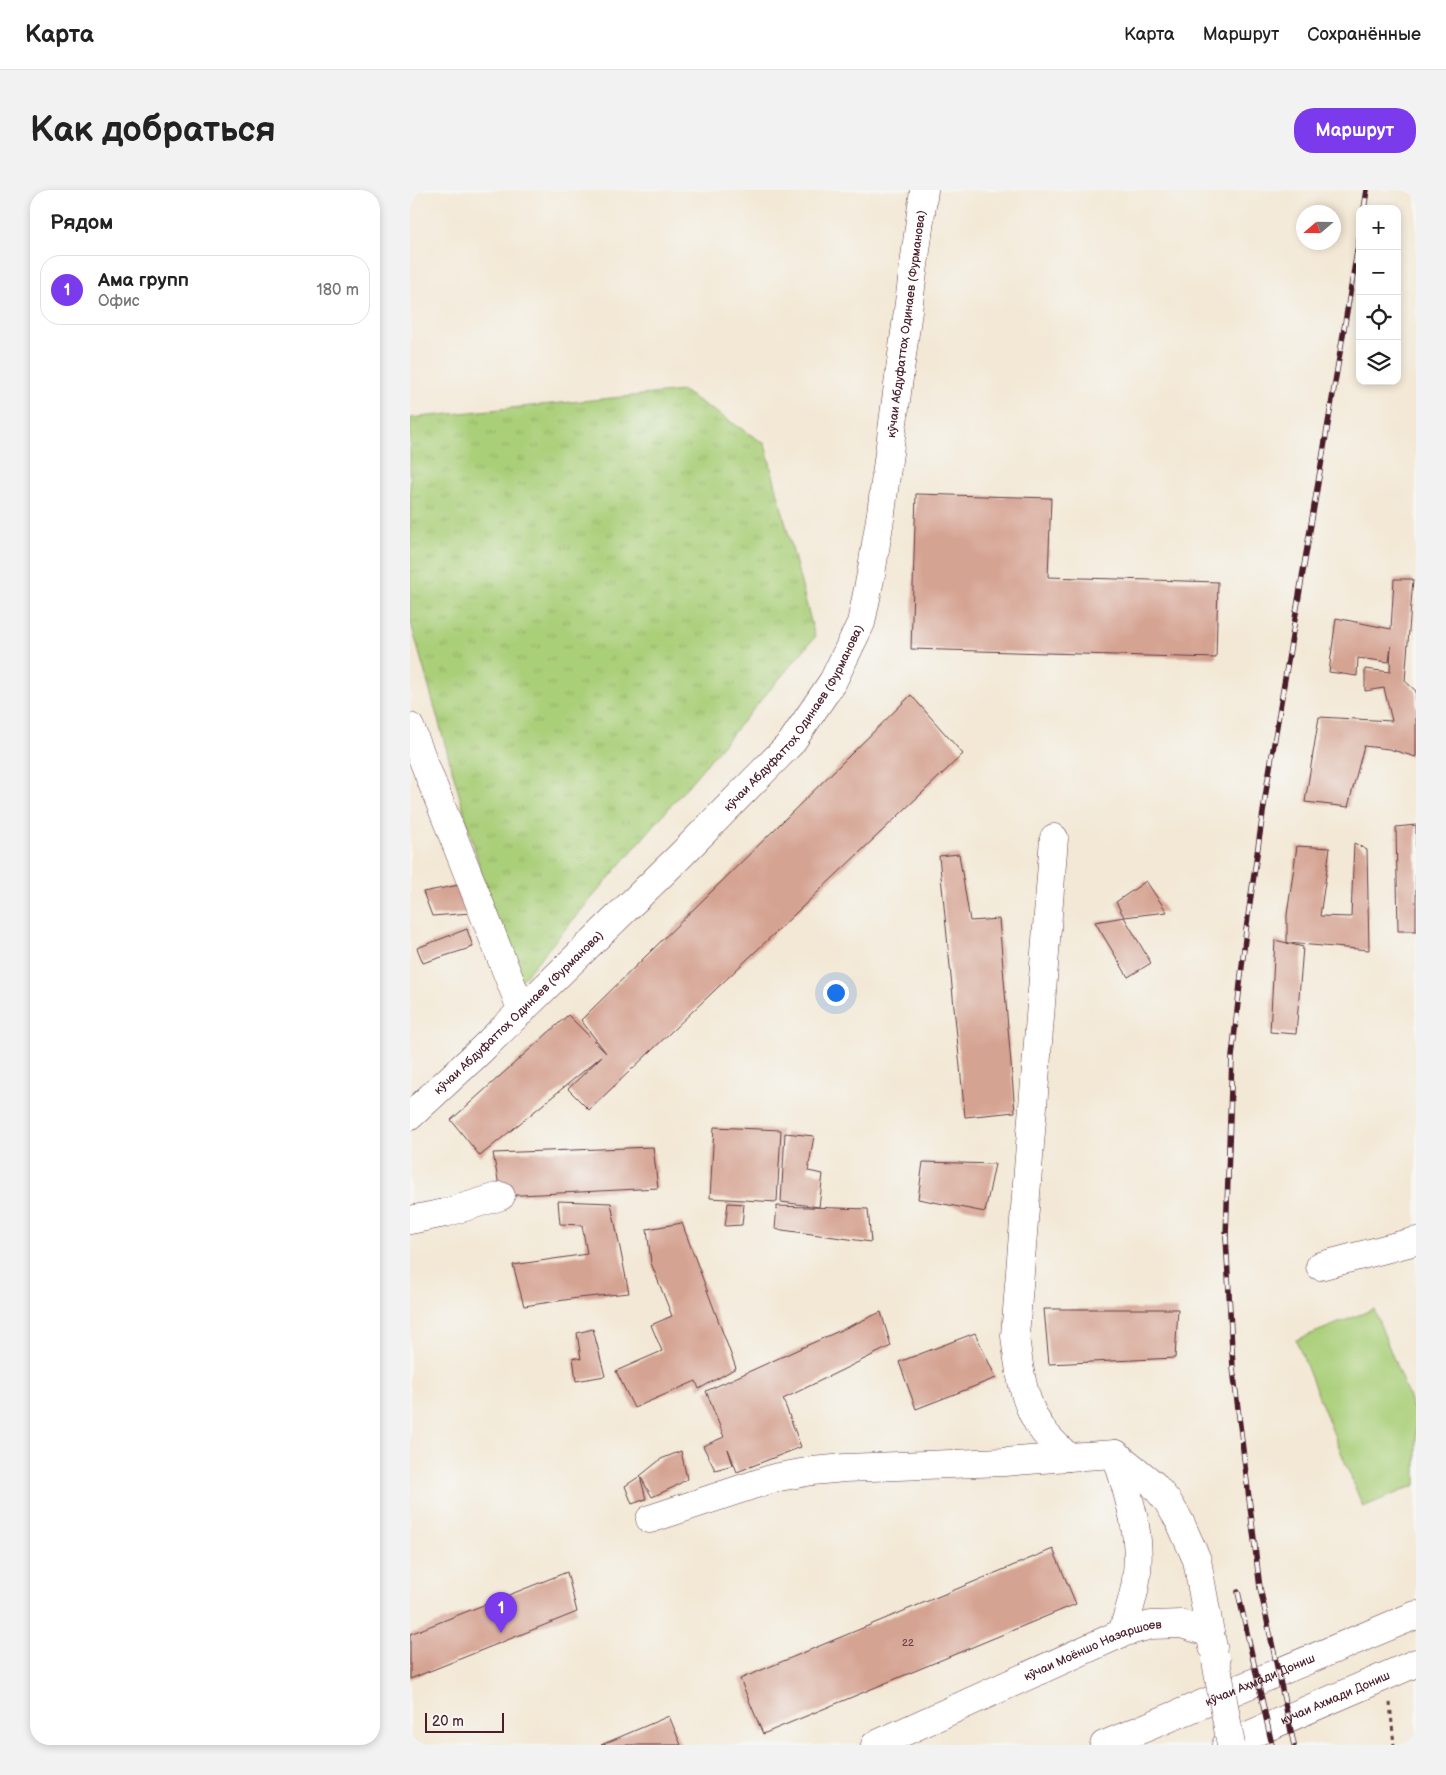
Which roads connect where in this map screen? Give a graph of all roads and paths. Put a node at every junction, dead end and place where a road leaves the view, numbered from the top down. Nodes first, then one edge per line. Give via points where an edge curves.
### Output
1 (924, 190) edge
2 (410, 727) edge
3 (1054, 838) dead end
4 (522, 1010) junction
5 (410, 1116) edge
6 (501, 1196) dead end
7 (410, 1220) edge
8 (1416, 1241) edge
9 (1320, 1266) dead end
10 (1116, 1454) junction
11 (1068, 1457) junction
12 (650, 1519) dead end
13 (1416, 1615) edge
14 (1122, 1633) junction
15 (1210, 1633) junction
16 (1416, 1663) edge
17 (1390, 1700) dead end
18 (875, 1745) edge
19 (1104, 1745) edge
20 (1226, 1745) edge
21 (1231, 1745) edge
22 (1394, 1745) edge

1 - 4 street, кӯчаи Абдуфаттоҳ Одинаев (Фурманова) via 882,513 871,574 861,623 833,681 791,743
2 - 4 street
3 - 11 street via 1015,1336 1020,1374 1030,1406 1043,1431
4 - 5 street, кӯчаи Абдуфаттоҳ Одинаев (Фурманова)
6 - 7 street
8 - 9 street
10 - 11 street
10 - 14 street via 1134,1516 1138,1551 1136,1581
10 - 15 street via 1153,1484 1180,1522 1197,1560
11 - 12 street via 812,1471 774,1478
13 - 19 street, кӯчаи Аҳмади Дониш
14 - 15 street, кӯчаи Моёншо Назаршоев via 1151,1625 1181,1624
14 - 18 street, кӯчаи Моёншо Назаршоев
15 - 21 street, bridge
16 - 20 street, кучаи Ахмади Дониш
17 - 22 path

